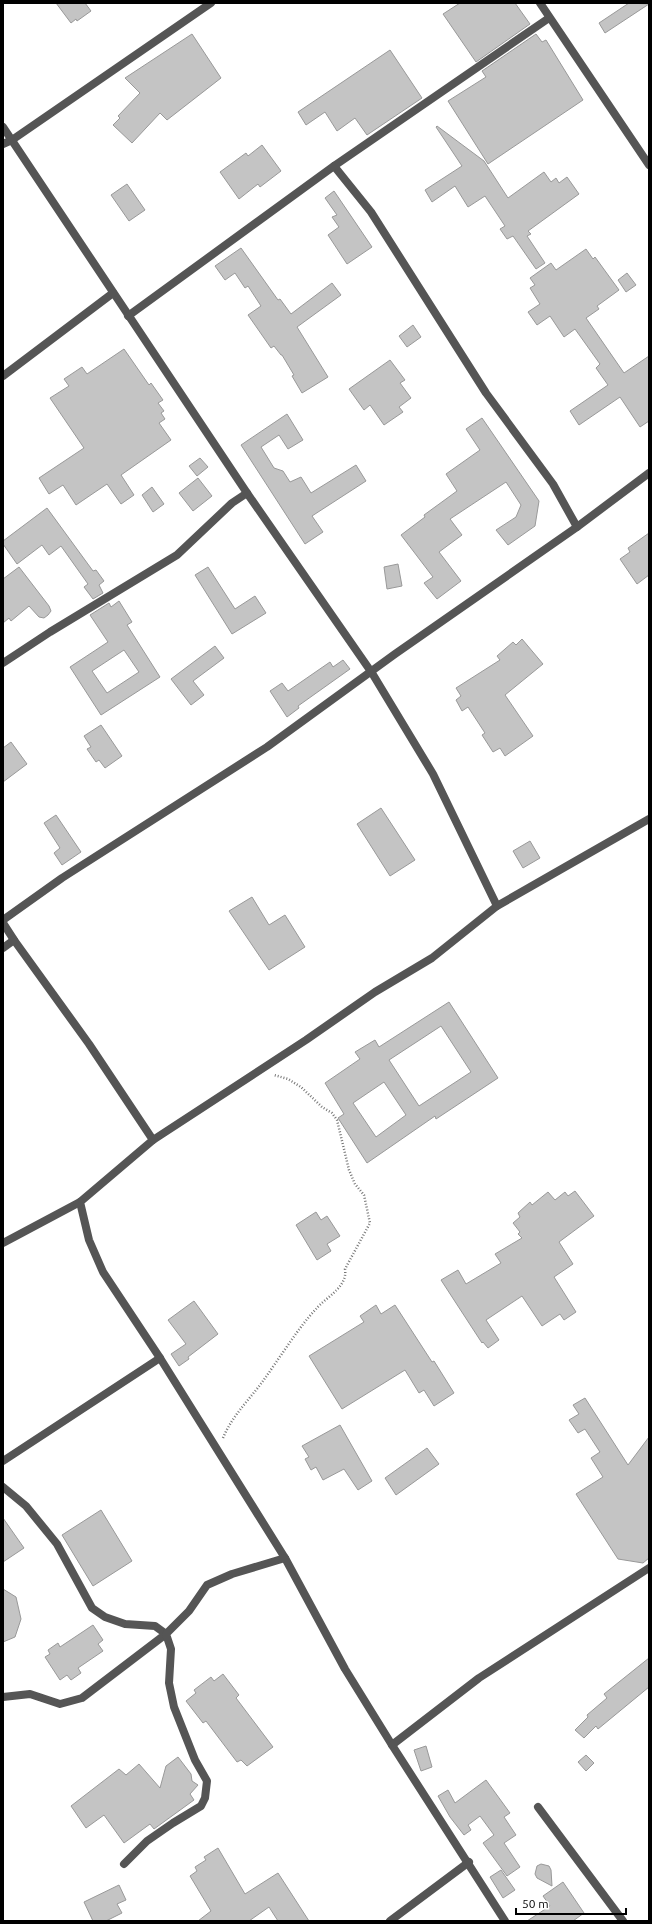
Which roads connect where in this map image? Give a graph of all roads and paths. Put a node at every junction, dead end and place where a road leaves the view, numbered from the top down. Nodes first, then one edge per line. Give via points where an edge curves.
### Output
1 (210, 3) edge
2 (540, 3) edge
3 (549, 18) junction
4 (3, 127) edge
5 (12, 140) junction
6 (3, 144) edge
7 (649, 165) edge
8 (334, 166) junction
9 (113, 293) junction
10 (128, 316) junction
11 (3, 376) edge
12 (649, 473) edge
13 (247, 493) junction
14 (577, 527) junction
15 (3, 663) edge
16 (372, 673) junction
17 (649, 819) edge
18 (496, 906) junction
19 (3, 921) edge
20 (14, 940) junction
21 (3, 948) edge
22 (260, 1071) junction
23 (153, 1140) junction
24 (80, 1202) junction
25 (3, 1243) edge
26 (160, 1358) junction
27 (223, 1444) dead end
28 (3, 1460) edge
29 (3, 1487) edge
30 (285, 1558) junction
31 (649, 1568) edge
32 (166, 1634) junction
33 (3, 1697) edge
34 (392, 1745) junction
35 (538, 1807) dead end
36 (469, 1862) junction
37 (124, 1864) dead end
38 (390, 1921) edge
39 (505, 1921) edge
40 (623, 1921) edge

1 - 5 street
2 - 3 street
3 - 7 street
3 - 8 street
4 - 5 street
5 - 6 street
5 - 9 street
8 - 10 street
8 - 14 street via 371,212 486,393 553,484
9 - 10 street
9 - 11 street
10 - 13 street
12 - 14 street
13 - 15 street via 232,503 177,555
13 - 16 street
14 - 16 street
16 - 18 street via 432,774
16 - 19 street via 267,748 62,878
17 - 18 street
18 - 22 street via 432,958 376,992
19 - 20 street
20 - 21 street
20 - 23 street via 89,1044
22 - 23 street
22 - 27 path via 288,1079 332,1113 337,1120 349,1170 355,1184 364,1195 370,1223 345,1269 346,1274 338,1288 315,1309 229,1423 222,1440
23 - 24 street
24 - 25 street
24 - 26 street via 89,1240 103,1272
26 - 28 street
26 - 30 street
29 - 32 street via 26,1506 57,1544 92,1608 105,1617 125,1624 155,1626
30 - 32 street via 232,1574 207,1585 189,1611
30 - 34 street via 345,1669
31 - 34 street via 479,1678
32 - 33 street via 82,1698 60,1704 30,1694
32 - 37 street via 170,1649 169,1683 174,1708 195,1760 208,1781 206,1798 201,1806 154,1837
34 - 36 street
35 - 40 street
36 - 38 street
36 - 39 street

